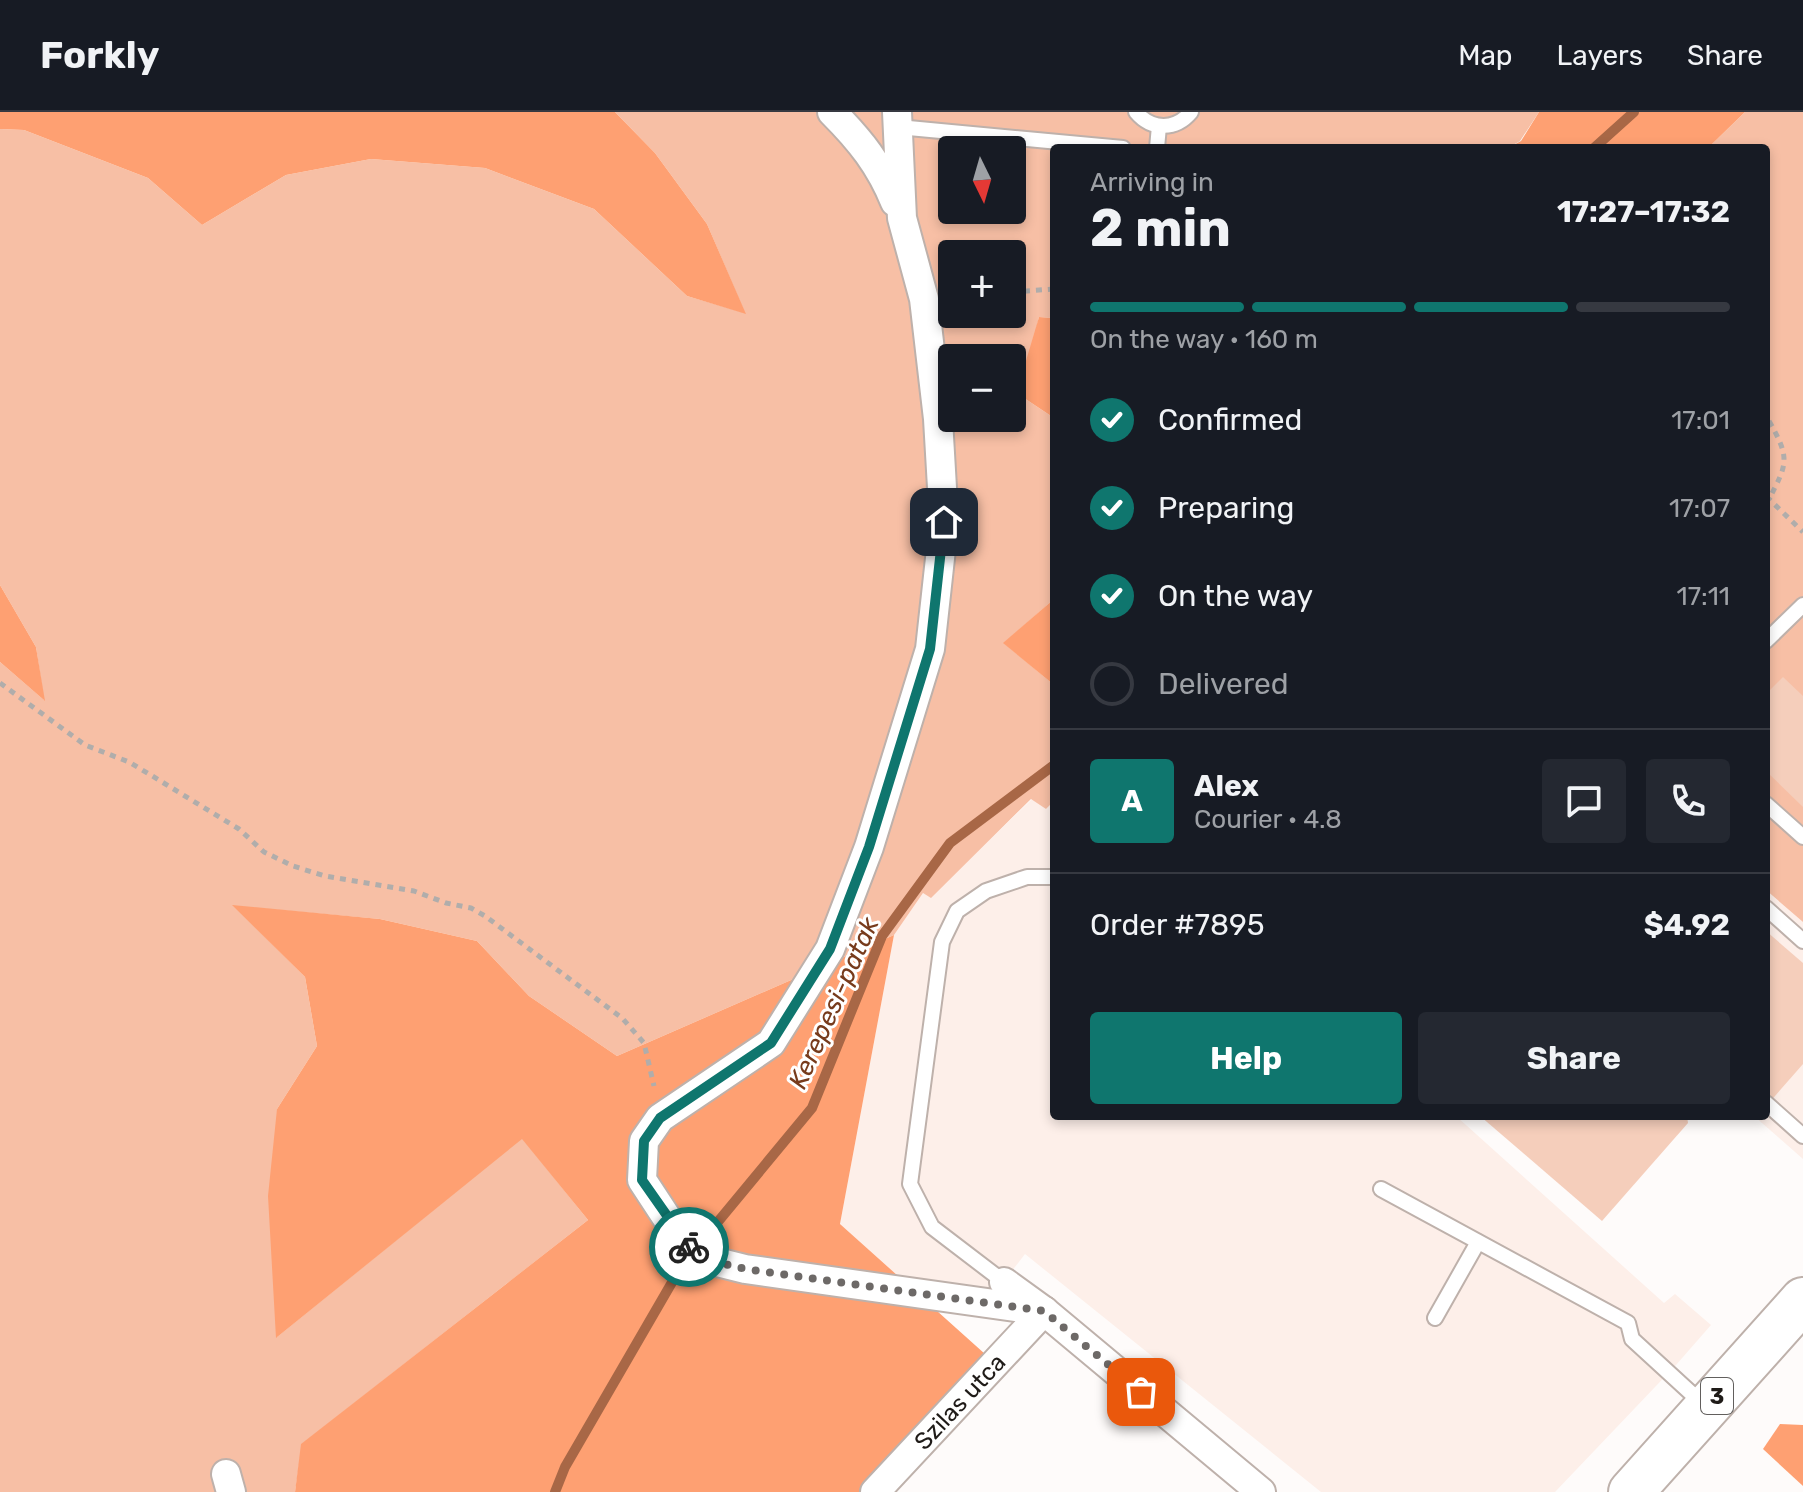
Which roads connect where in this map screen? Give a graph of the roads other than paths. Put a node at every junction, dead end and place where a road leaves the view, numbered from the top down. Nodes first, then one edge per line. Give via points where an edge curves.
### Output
1 (832, 112) edge
2 (1136, 112) edge
3 (1191, 112) edge
4 (897, 120) edge
5 (1159, 126) junction
6 (1091, 144) edge
7 (1157, 144) edge
8 (902, 218) junction
9 (1803, 605) edge
10 (1770, 637) edge
11 (1770, 808) edge
12 (1803, 837) edge
13 (1050, 877) edge
14 (1770, 912) edge
15 (1803, 941) edge
16 (1770, 1106) edge
17 (1802, 1131) edge
18 (1381, 1189) dead end
19 (1478, 1242) junction
20 (1004, 1282) joint
21 (1803, 1300) edge
22 (1044, 1311) junction
23 (1435, 1318) dead end
24 (1707, 1408) junction
25 (875, 1492) edge
26 (1261, 1492) edge
27 (1631, 1492) edge

1 - 8 street via 884,173
2 - 5 lane
3 - 5 lane via 1181,122
4 - 6 lane
4 - 8 street
5 - 7 lane
8 - 22 street via 924,299 938,419 944,522 930,649 869,847 830,949 771,1043 660,1118 644,1141 642,1180 684,1244 705,1259
9 - 10 lane
11 - 12 lane
13 - 20 lane via 1027,877 986,891 957,911 942,942 910,1184 932,1227
14 - 15 lane
16 - 17 lane
18 - 19 lane
19 - 23 lane
19 - 24 lane via 1628,1323 1632,1339
20 - 22 street
21 - 24 main road, 3
22 - 25 street, Szilas utca
22 - 26 street
24 - 27 main road, 3

